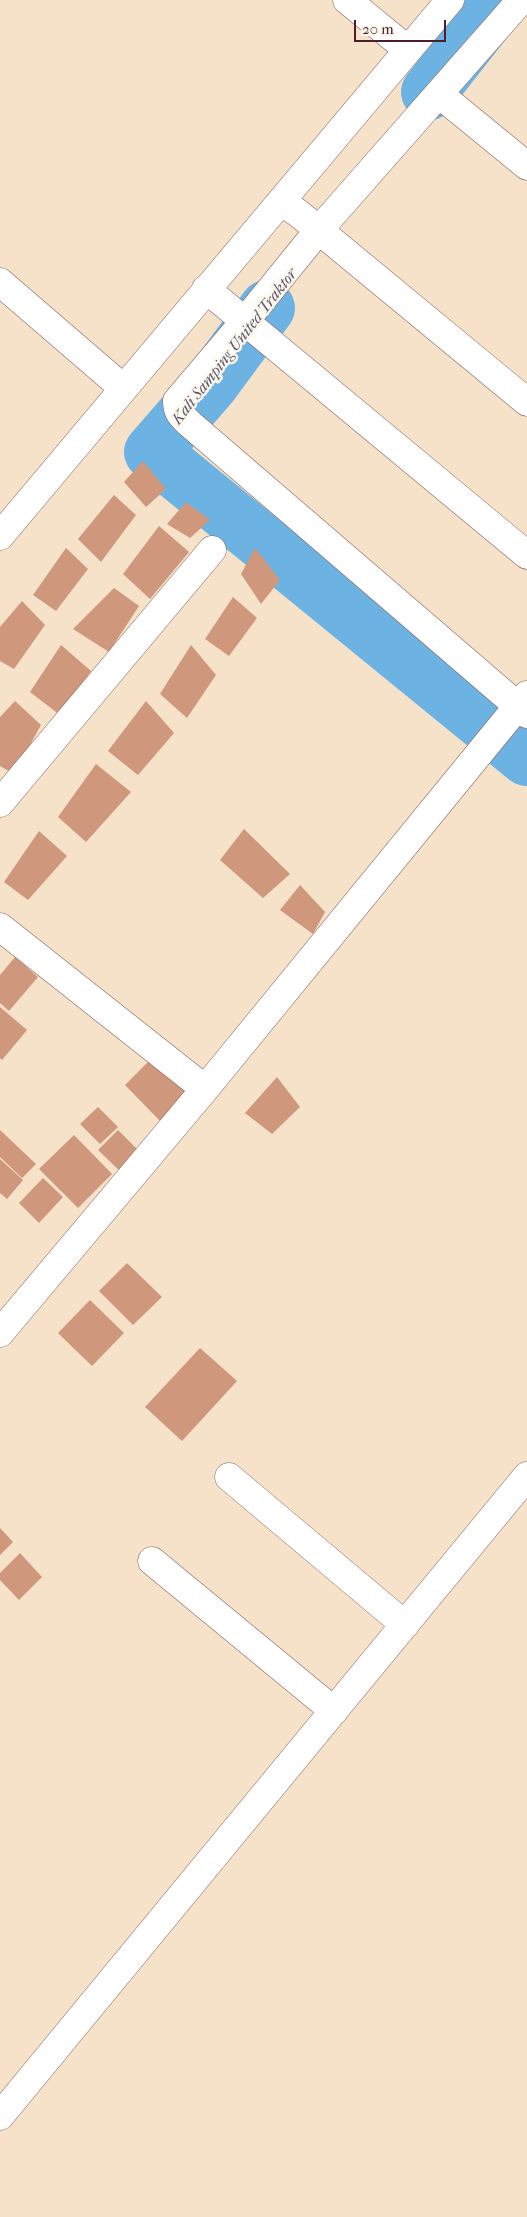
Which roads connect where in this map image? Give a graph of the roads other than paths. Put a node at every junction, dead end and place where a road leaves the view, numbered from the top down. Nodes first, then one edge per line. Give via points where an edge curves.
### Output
1 (347, 0) edge
2 (450, 0) edge
3 (513, 7) edge
4 (408, 50) junction
5 (439, 94) junction
6 (527, 166) edge
7 (302, 217) junction
8 (0, 282) edge
9 (226, 306) junction
10 (123, 388) junction
11 (527, 402) edge
12 (5, 518) edge
13 (212, 550) dead end
14 (527, 556) edge
15 (520, 708) edge
16 (0, 802) edge
17 (0, 927) edge
18 (205, 1089) junction
19 (0, 1333) edge
20 (527, 1476) edge
21 (229, 1477) dead end
22 (152, 1561) dead end
23 (405, 1625) junction
24 (334, 1711) junction
25 (0, 2116) edge

1 - 4 street
2 - 4 street
3 - 5 street
4 - 7 street
5 - 6 street
5 - 7 street
7 - 9 street
7 - 9 street
7 - 11 street
8 - 10 street
9 - 10 street
9 - 14 street
9 - 15 street via 177,401 178,412
10 - 12 street
13 - 16 street
15 - 18 street via 491,739
17 - 18 street
18 - 19 street
20 - 23 street
21 - 23 street
22 - 24 street
23 - 24 street
24 - 25 street

